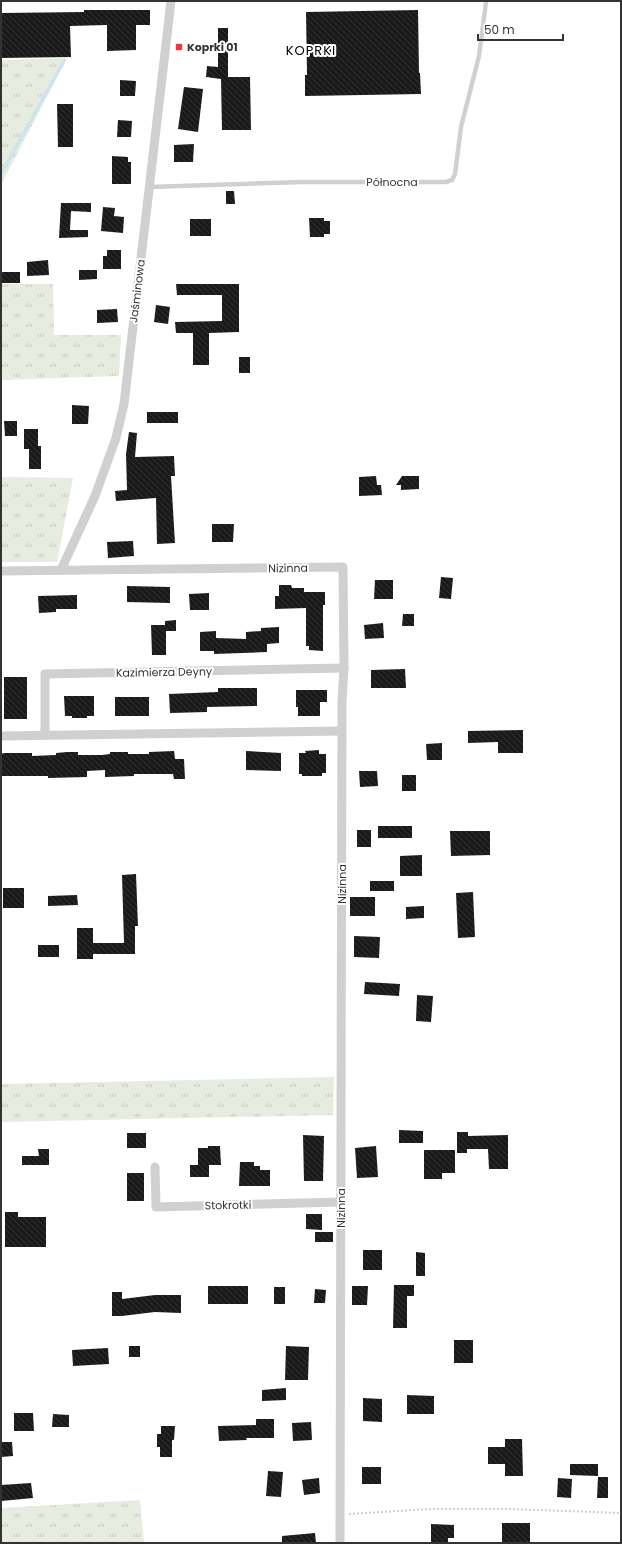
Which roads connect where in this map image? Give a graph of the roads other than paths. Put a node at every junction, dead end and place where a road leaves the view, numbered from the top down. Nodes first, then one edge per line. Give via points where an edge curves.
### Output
1 (171, 1) edge
2 (486, 2) edge
3 (149, 187) junction
4 (1, 570) edge
5 (61, 570) junction
6 (344, 668) junction
7 (342, 731) junction
8 (45, 735) junction
9 (1, 736) edge
10 (155, 1167) dead end
11 (341, 1202) junction
12 (340, 1543) edge

1 - 3 street, Jaśminowa
2 - 3 lane, Północna via 479,56 460,127 455,174 452,180
3 - 5 street, Jaśminowa via 122,411 116,438 96,496
4 - 5 street, Nizinna
5 - 6 street, Nizinna via 343,567
6 - 7 street, Nizinna
6 - 8 street, Kazimierza Deyny via 45,674
7 - 8 street
7 - 11 street, Nizinna
8 - 9 street
10 - 11 street, Stokrotki via 156,1207
11 - 12 street, Nizinna

